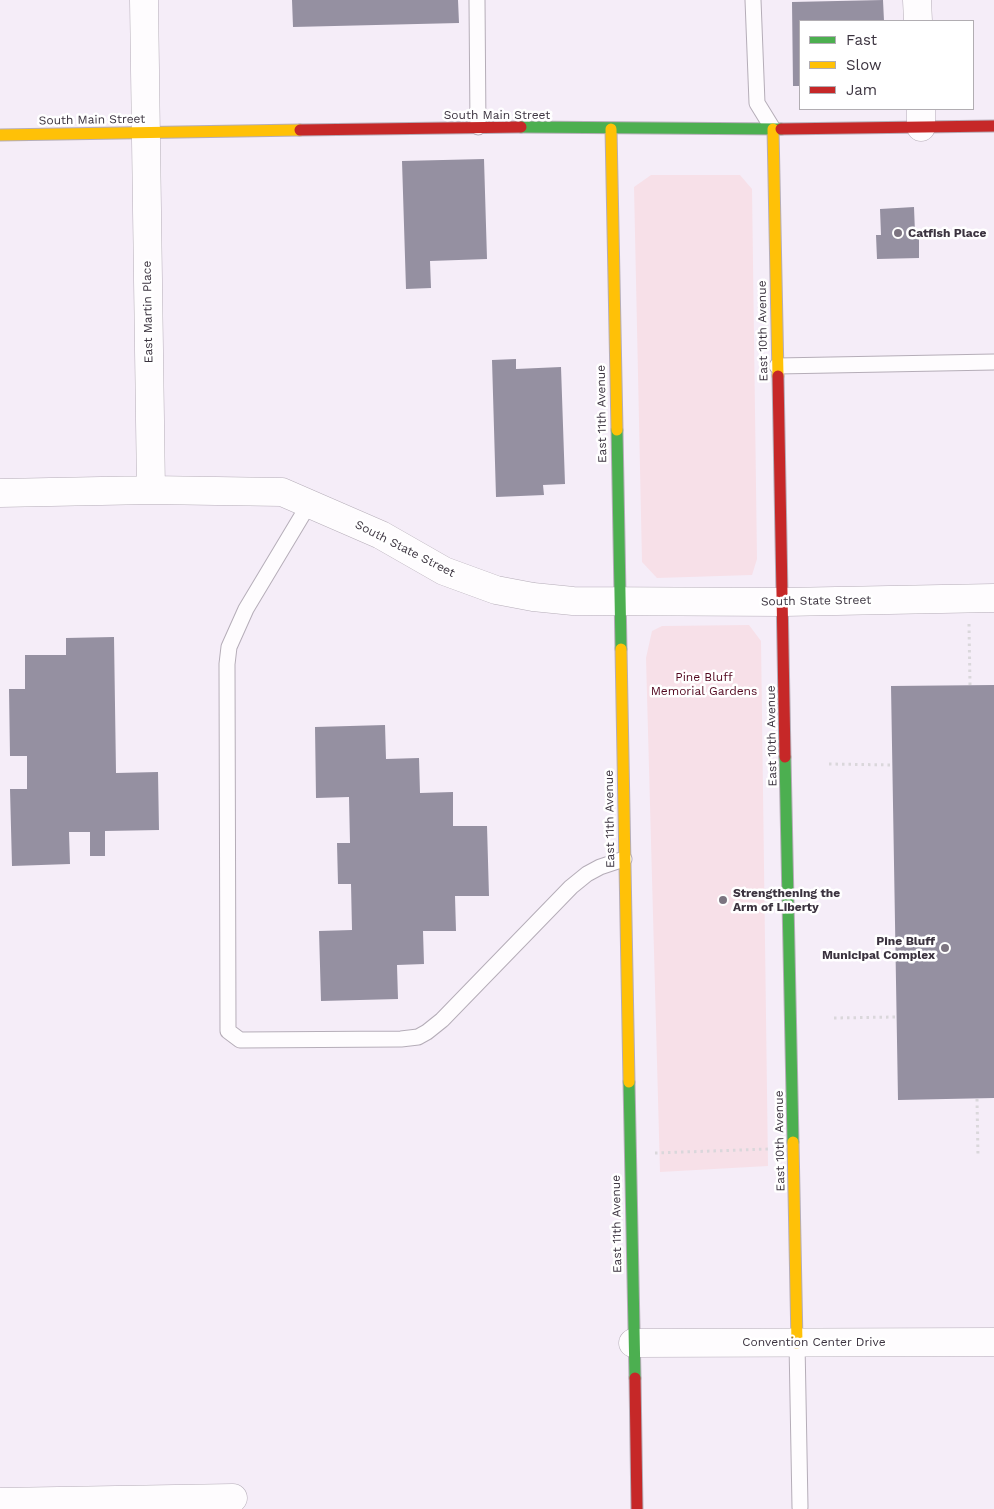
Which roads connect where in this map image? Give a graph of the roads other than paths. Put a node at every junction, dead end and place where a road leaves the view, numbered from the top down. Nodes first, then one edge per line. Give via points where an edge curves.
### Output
1 (144, 0) edge
2 (477, 0) edge
3 (753, 0) edge
4 (917, 0) edge
5 (918, 20) edge
6 (921, 118) edge
7 (994, 126) edge
8 (478, 127) junction
9 (610, 129) junction
10 (773, 129) junction
11 (146, 134) junction
12 (0, 135) edge
13 (994, 362) edge
14 (778, 366) junction
15 (151, 490) junction
16 (0, 493) edge
17 (310, 504) junction
18 (994, 598) edge
19 (620, 600) junction
20 (784, 602) junction
21 (624, 859) junction
22 (994, 1342) edge
23 (634, 1343) junction
24 (798, 1343) junction
25 (233, 1498) dead end
26 (0, 1502) edge
27 (800, 1507) dead end
28 (637, 1509) edge

1 - 11 street, East Martin Place
2 - 8 lane
3 - 10 lane via 757,103
4 - 5 street
6 - 7 street, South Main Street
6 - 10 street, South Main Street
8 - 9 street, South Main Street
8 - 11 street, South Main Street
9 - 10 street, South Main Street
9 - 19 street, East 11th Avenue
10 - 14 street, East 10th Avenue
11 - 12 street, South Main Street
11 - 15 street, East Martin Place
13 - 14 lane
14 - 20 street, East 10th Avenue
15 - 16 street, South State Street
15 - 17 street, South State Street via 282,492
17 - 19 street, South State Street via 381,535 444,571 496,590 573,602
17 - 21 lane via 246,609 229,647 228,1031 240,1040 418,1037 442,1020 571,887 600,867
18 - 20 street, South State Street
19 - 20 street, South State Street
19 - 21 street, East 11th Avenue
20 - 24 street, East 10th Avenue
21 - 23 street, East 11th Avenue
22 - 24 street, Convention Center Drive
23 - 24 street, Convention Center Drive
23 - 28 street, East 11th Avenue
24 - 27 lane
25 - 26 street

